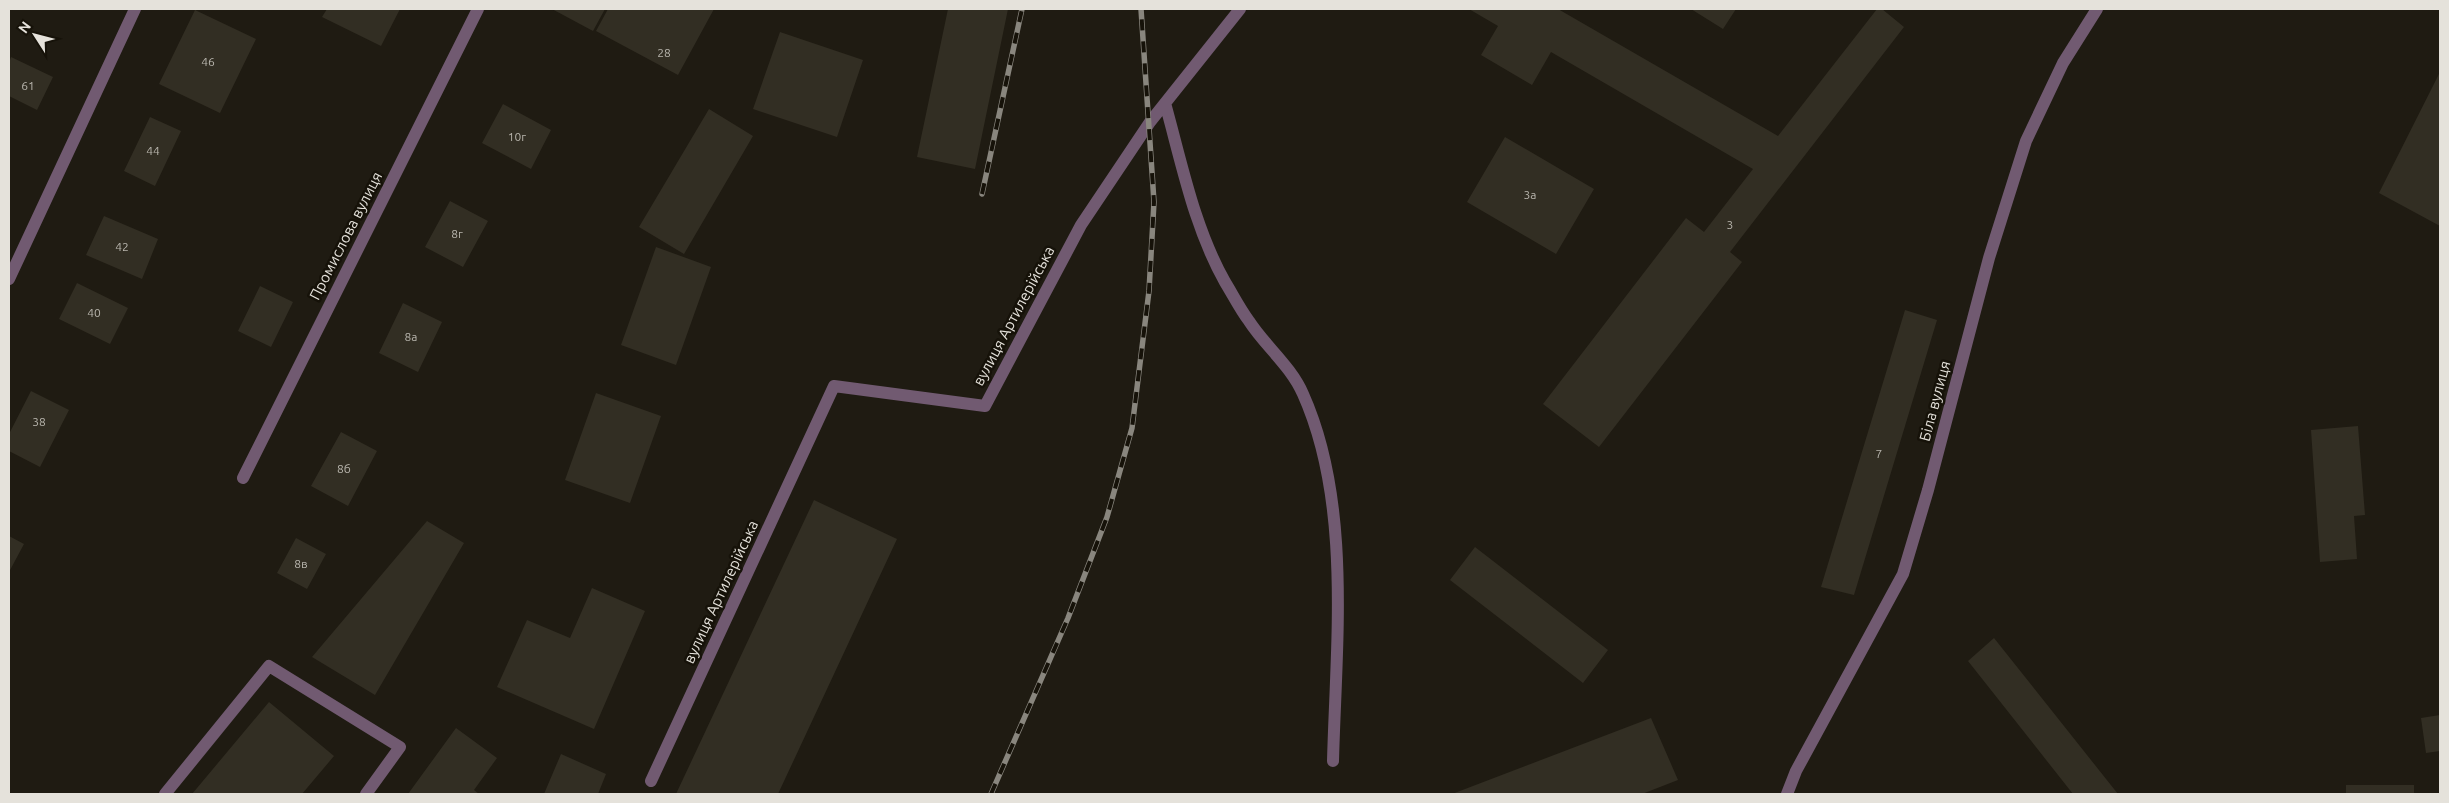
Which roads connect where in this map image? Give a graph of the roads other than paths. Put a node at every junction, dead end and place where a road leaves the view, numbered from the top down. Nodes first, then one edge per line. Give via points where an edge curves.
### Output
1 (135, 9) edge
2 (478, 9) edge
3 (1240, 9) edge
4 (2097, 9) edge
5 (1165, 103) junction
6 (9, 279) edge
7 (243, 478) dead end
8 (1334, 761) dead end
9 (651, 780) dead end
10 (164, 794) edge
11 (366, 794) edge
12 (1787, 794) edge

1 - 6 street
2 - 7 street, Промислова вулиця
3 - 5 street, вулиця Артилерійська
4 - 12 street, Біла вулиця via 2063,63 2026,141 1988,258 1903,574 1796,770
5 - 8 street via 1202,236 1249,322 1303,393 1324,456 1338,547
5 - 9 street, вулиця Артилерійська via 1081,226 985,406 834,386
10 - 11 street via 269,666 400,747

